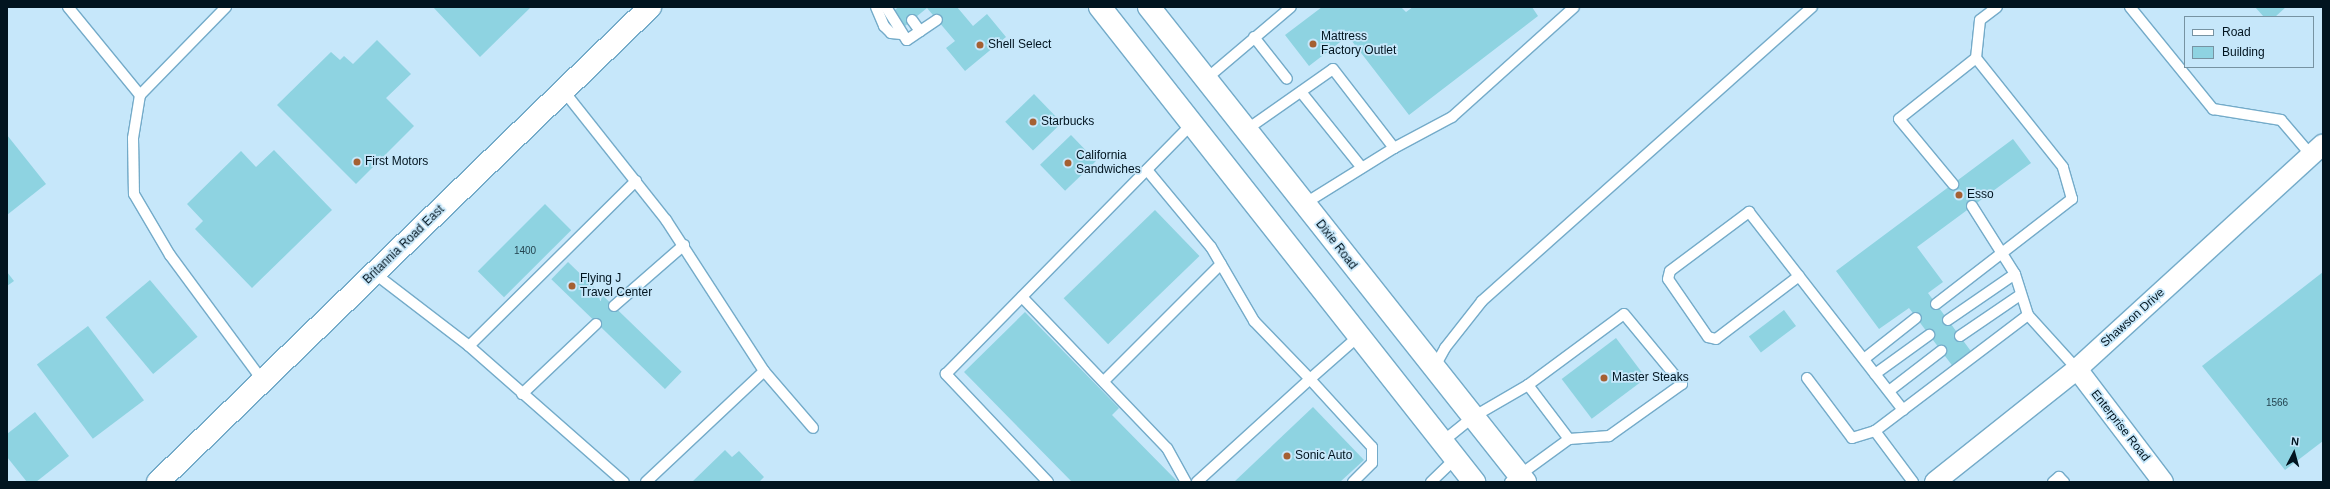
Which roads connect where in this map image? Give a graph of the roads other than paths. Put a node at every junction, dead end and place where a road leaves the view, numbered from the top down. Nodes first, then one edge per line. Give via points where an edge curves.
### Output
1 (68, 7) edge
2 (226, 7) edge
3 (650, 7) edge
4 (876, 7) edge
5 (886, 7) edge
6 (1100, 7) edge
7 (1149, 7) edge
8 (1291, 7) edge
9 (1574, 7) edge
10 (1812, 7) edge
11 (1997, 7) edge
12 (2130, 7) edge
13 (912, 20) dead end
14 (937, 20) dead end
15 (920, 31) junction
16 (901, 34) junction
17 (1254, 38) junction
18 (1976, 58) junction
19 (1206, 79) junction
20 (1287, 79) dead end
21 (563, 90) junction
22 (1301, 92) junction
23 (140, 96) junction
24 (1192, 124) junction
25 (1246, 130) junction
26 (1394, 148) junction
27 (2317, 150) edge
28 (1362, 168) junction
29 (1147, 170) junction
30 (636, 181) junction
31 (1953, 184) dead end
32 (1304, 204) junction
33 (1972, 206) dead end
34 (684, 245) junction
35 (2004, 254) junction
36 (1221, 264) junction
37 (374, 273) junction
38 (2015, 274) junction
39 (1799, 276) junction
40 (2020, 295) junction
41 (1022, 297) junction
42 (1936, 304) dead end
43 (614, 306) dead end
44 (2028, 315) junction
45 (1916, 318) dead end
46 (1948, 320) dead end
47 (596, 324) dead end
48 (1929, 335) dead end
49 (1359, 336) junction
50 (1960, 336) dead end
51 (469, 346) junction
52 (1941, 351) dead end
53 (1864, 359) junction
54 (1434, 368) junction
55 (2077, 369) junction
56 (764, 371) junction
57 (1875, 374) junction
58 (1807, 378) dead end
59 (1310, 379) junction
60 (1105, 380) junction
61 (262, 381) junction
62 (1528, 385) junction
63 (1889, 391) junction
64 (522, 394) junction
65 (1903, 410) junction
66 (1473, 417) junction
67 (813, 428) dead end
68 (1875, 431) junction
69 (1569, 439) junction
70 (1449, 450) junction
71 (1518, 480) edge
72 (158, 482) edge
73 (624, 482) edge
74 (646, 482) edge
75 (1048, 482) edge
76 (1186, 482) edge
77 (1197, 482) edge
78 (1353, 482) edge
79 (1431, 482) edge
80 (1474, 482) edge
81 (1913, 482) edge
82 (1935, 482) edge
83 (2053, 482) edge
84 (2064, 482) edge
85 (2163, 482) edge

1 - 23 lane
2 - 23 lane
3 - 21 main road, Britannia Road East
4 - 16 lane via 884,26 891,33
5 - 16 lane
6 - 24 main road
7 - 19 main road, Dixie Road
8 - 17 lane
9 - 26 lane via 1452,117
10 - 54 lane via 1482,301 1444,348
11 - 18 lane via 1980,20
12 - 27 lane via 2213,109 2280,120
13 - 15 lane
14 - 15 lane
15 - 16 lane via 907,40
17 - 19 lane
17 - 20 lane
18 - 31 lane via 1899,119
18 - 35 lane via 2063,167 2072,199
19 - 25 main road, Dixie Road
21 - 30 lane
21 - 37 main road, Britannia Road East
22 - 25 lane
22 - 26 lane via 1333,70
22 - 28 lane
23 - 61 lane via 134,138 134,194 170,255
24 - 29 lane
24 - 49 main road
25 - 32 main road, Dixie Road
26 - 28 lane
27 - 55 street, Shawson Drive
28 - 32 lane
29 - 36 lane
29 - 41 lane
30 - 34 lane
30 - 51 lane
32 - 54 main road, Dixie Road
33 - 35 lane
34 - 43 lane
34 - 56 lane
35 - 38 lane
35 - 42 lane
36 - 59 lane via 1254,321
36 - 60 lane
37 - 51 lane
37 - 61 main road, Britannia Road East
38 - 40 lane
38 - 46 lane
39 - 39 lane via 1750,212 1670,271 1668,279 1708,337 1716,339
39 - 53 lane
40 - 44 lane
40 - 50 lane
41 - 60 lane
41 - 75 lane via 946,374
44 - 55 lane
44 - 65 lane
45 - 53 lane
47 - 64 lane
48 - 57 lane
49 - 59 lane
49 - 70 main road
51 - 64 lane
52 - 63 lane
53 - 57 lane
54 - 66 main road, Dixie Road
55 - 82 street, Shawson Drive
55 - 85 street, Enterprise Road
56 - 67 lane
56 - 74 lane
57 - 63 lane
58 - 68 lane via 1852,438
59 - 77 lane
59 - 78 lane via 1372,447 1372,463
60 - 76 lane via 1167,448
61 - 72 main road, Britannia Road East
62 - 66 lane
62 - 69 lane
62 - 69 lane via 1624,314 1682,384 1609,436
63 - 65 lane
64 - 73 lane
65 - 68 lane
66 - 70 lane
66 - 71 main road, Dixie Road
68 - 81 lane
69 - 71 lane
70 - 79 lane
70 - 80 main road
83 - 84 lane via 2060,477

